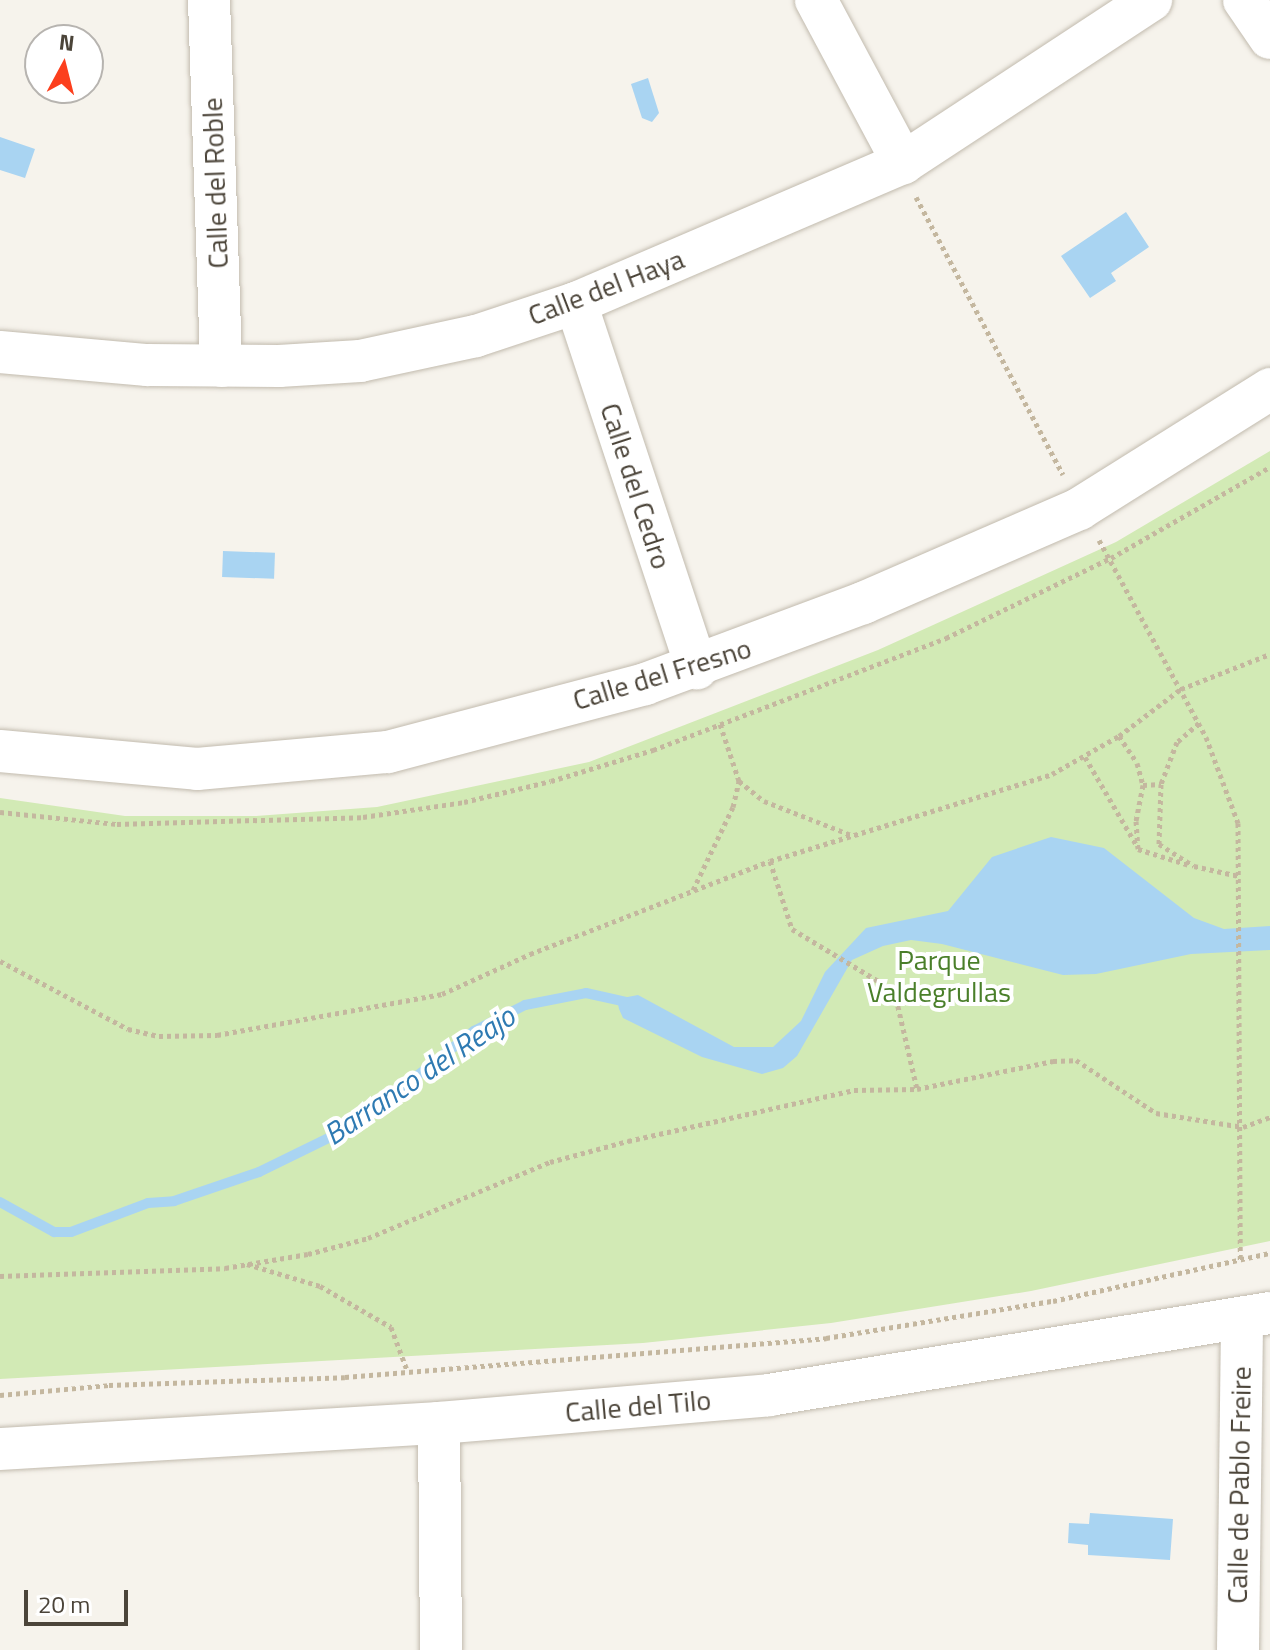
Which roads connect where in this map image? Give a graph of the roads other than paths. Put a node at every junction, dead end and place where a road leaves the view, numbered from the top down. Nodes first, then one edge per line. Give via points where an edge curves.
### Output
1 (209, 0) edge
2 (816, 0) edge
3 (1151, 0) edge
4 (1244, 0) edge
5 (1270, 38) edge
6 (908, 176) junction
7 (576, 303) junction
8 (0, 352) edge
9 (221, 366) junction
10 (1270, 389) edge
11 (697, 669) junction
12 (0, 751) edge
13 (1256, 1317) edge
14 (439, 1423) junction
15 (0, 1449) edge
16 (441, 1650) edge
17 (1238, 1650) edge

1 - 9 street, Calle del Roble
2 - 6 street
3 - 6 street, Calle del Haya
4 - 5 street
6 - 7 street, Calle del Haya
7 - 9 street, Calle del Haya via 476,336 360,361
7 - 11 street, Calle del Cedro
8 - 9 street, Calle del Haya
10 - 11 street, Calle del Fresno via 1071,493
11 - 12 street, Calle del Fresno via 388,752 197,769
13 - 14 street, Calle del Tilo via 769,1395
13 - 17 street, Calle de Pablo Freire
14 - 15 street, Calle del Tilo via 30,1443
14 - 16 street

